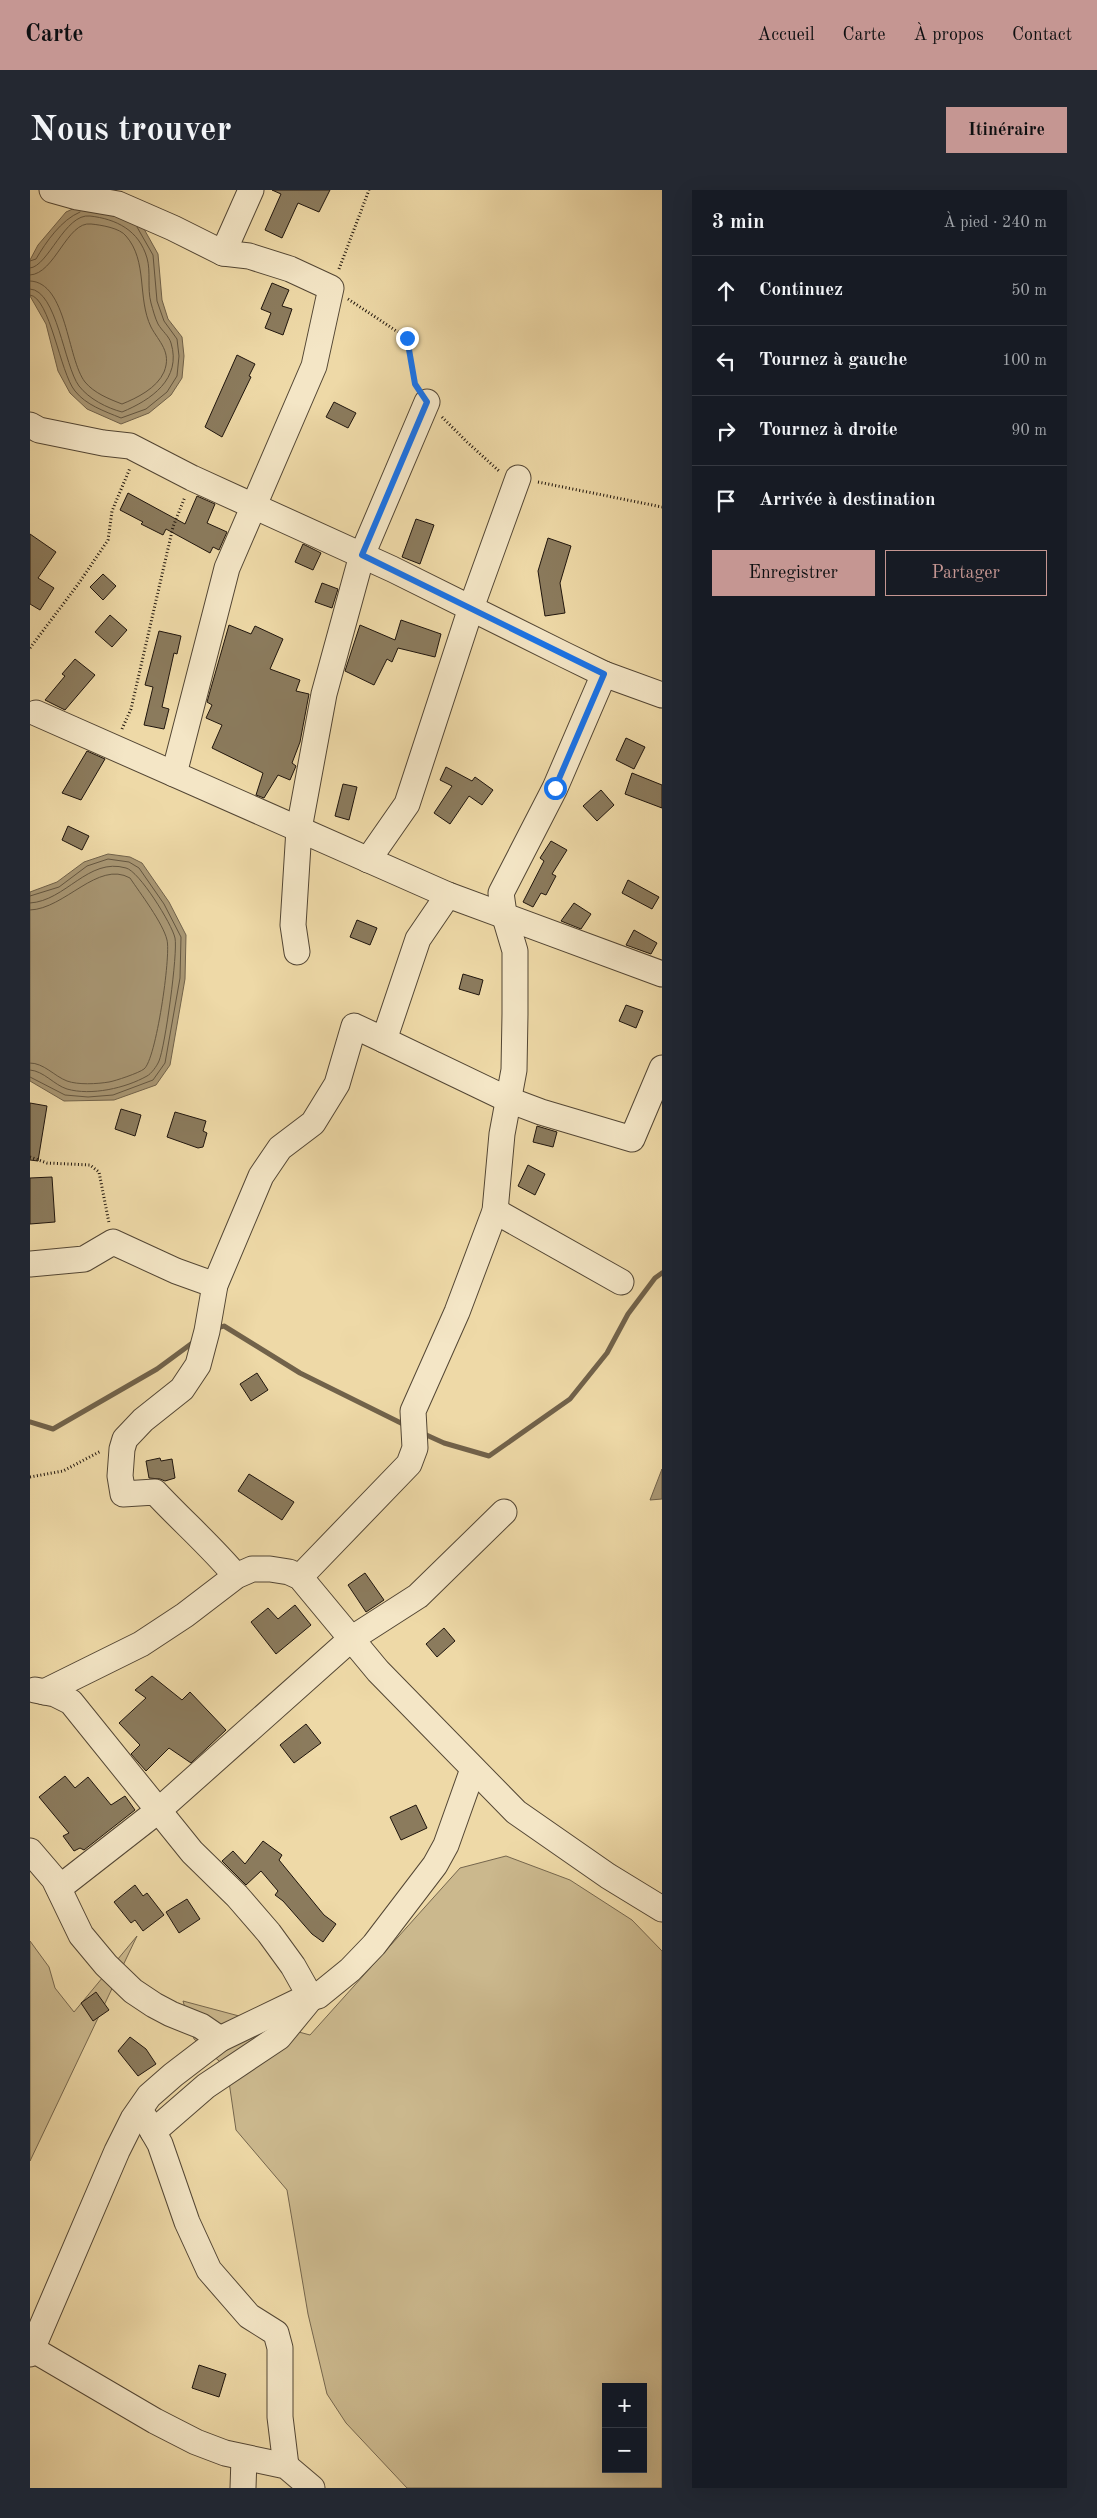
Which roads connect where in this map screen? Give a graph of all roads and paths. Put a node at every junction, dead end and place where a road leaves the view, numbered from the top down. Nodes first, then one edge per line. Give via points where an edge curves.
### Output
1 (52, 190) edge
2 (251, 190) edge
3 (370, 190) edge
4 (223, 253) junction
5 (331, 288) junction
6 (427, 402) joint
7 (30, 425) edge
8 (138, 450) junction
9 (192, 478) junction
10 (518, 478) dead end
11 (255, 506) junction
12 (362, 555) junction
13 (471, 608) junction
14 (30, 648) edge
15 (604, 674) junction
16 (662, 695) edge
17 (36, 713) dead end
18 (113, 747) junction
19 (174, 774) junction
20 (300, 829) junction
21 (368, 860) junction
22 (448, 895) junction
23 (504, 914) junction
24 (297, 952) dead end
25 (662, 974) edge
26 (384, 1040) junction
27 (662, 1068) edge
28 (509, 1100) junction
29 (30, 1157) edge
30 (495, 1211) junction
31 (113, 1242) junction
32 (30, 1264) edge
33 (621, 1282) dead end
34 (215, 1285) junction
35 (125, 1439) junction
36 (30, 1477) edge
37 (504, 1512) dead end
38 (236, 1576) junction
39 (300, 1578) junction
40 (351, 1639) junction
41 (37, 1691) edge
42 (474, 1769) junction
43 (159, 1810) junction
44 (30, 1852) edge
45 (59, 1888) junction
46 (662, 1909) edge
47 (311, 1998) junction
48 (220, 2039) junction
49 (140, 2109) junction
50 (152, 2132) junction
51 (31, 2352) edge
52 (244, 2458) junction
53 (286, 2466) junction
54 (243, 2488) edge
55 (312, 2488) edge

1 - 4 street via 118,204
2 - 4 street
3 - 5 path
4 - 5 street via 257,258
5 - 6 path via 407,338 415,384
5 - 11 street via 314,366
6 - 12 street
7 - 8 street via 39,430
8 - 9 street
8 - 14 path via 112,511 108,540
9 - 11 street
9 - 18 path via 173,527 131,709
10 - 13 street
11 - 12 street
11 - 19 street via 227,568
12 - 13 street
12 - 20 street via 324,694
13 - 15 street
13 - 21 street via 407,804
15 - 16 street
15 - 23 street via 555,788 501,893
17 - 18 street
18 - 19 street
19 - 20 street
20 - 21 street
20 - 24 street via 293,925
21 - 22 street
22 - 23 street
22 - 26 street via 418,938
23 - 25 street
23 - 28 street via 515,952 514,1070
26 - 28 street
26 - 34 street via 354,1026 337,1084 313,1123 280,1148 261,1176
27 - 28 street via 632,1139
28 - 30 street via 502,1134
29 - 31 path via 47,1163 90,1166 99,1172
30 - 33 street
30 - 39 street via 457,1312 413,1411 416,1448 409,1464
31 - 32 street via 84,1259
31 - 34 street
34 - 35 street via 198,1365 182,1389
35 - 36 path via 63,1471
35 - 38 street via 120,1476 123,1494 155,1492 206,1541
37 - 40 street via 418,1596
38 - 39 street via 252,1570 270,1569 289,1572
38 - 41 street via 141,1644
39 - 40 street
40 - 42 street
40 - 43 street
41 - 43 street via 55,1694 71,1702
42 - 46 street via 516,1812
42 - 47 street via 446,1844 424,1881 350,1970
43 - 45 street
43 - 47 street via 192,1852 269,1933
44 - 45 street
45 - 48 street via 81,1936 133,1991
47 - 48 street
47 - 50 street via 279,2037 206,2086
48 - 49 street via 155,2090
49 - 50 street
49 - 51 street via 117,2151
50 - 53 street via 160,2144 187,2222 209,2270 250,2316 276,2333 281,2363 279,2392
51 - 52 street via 196,2442
52 - 53 street
52 - 54 street
53 - 55 street

